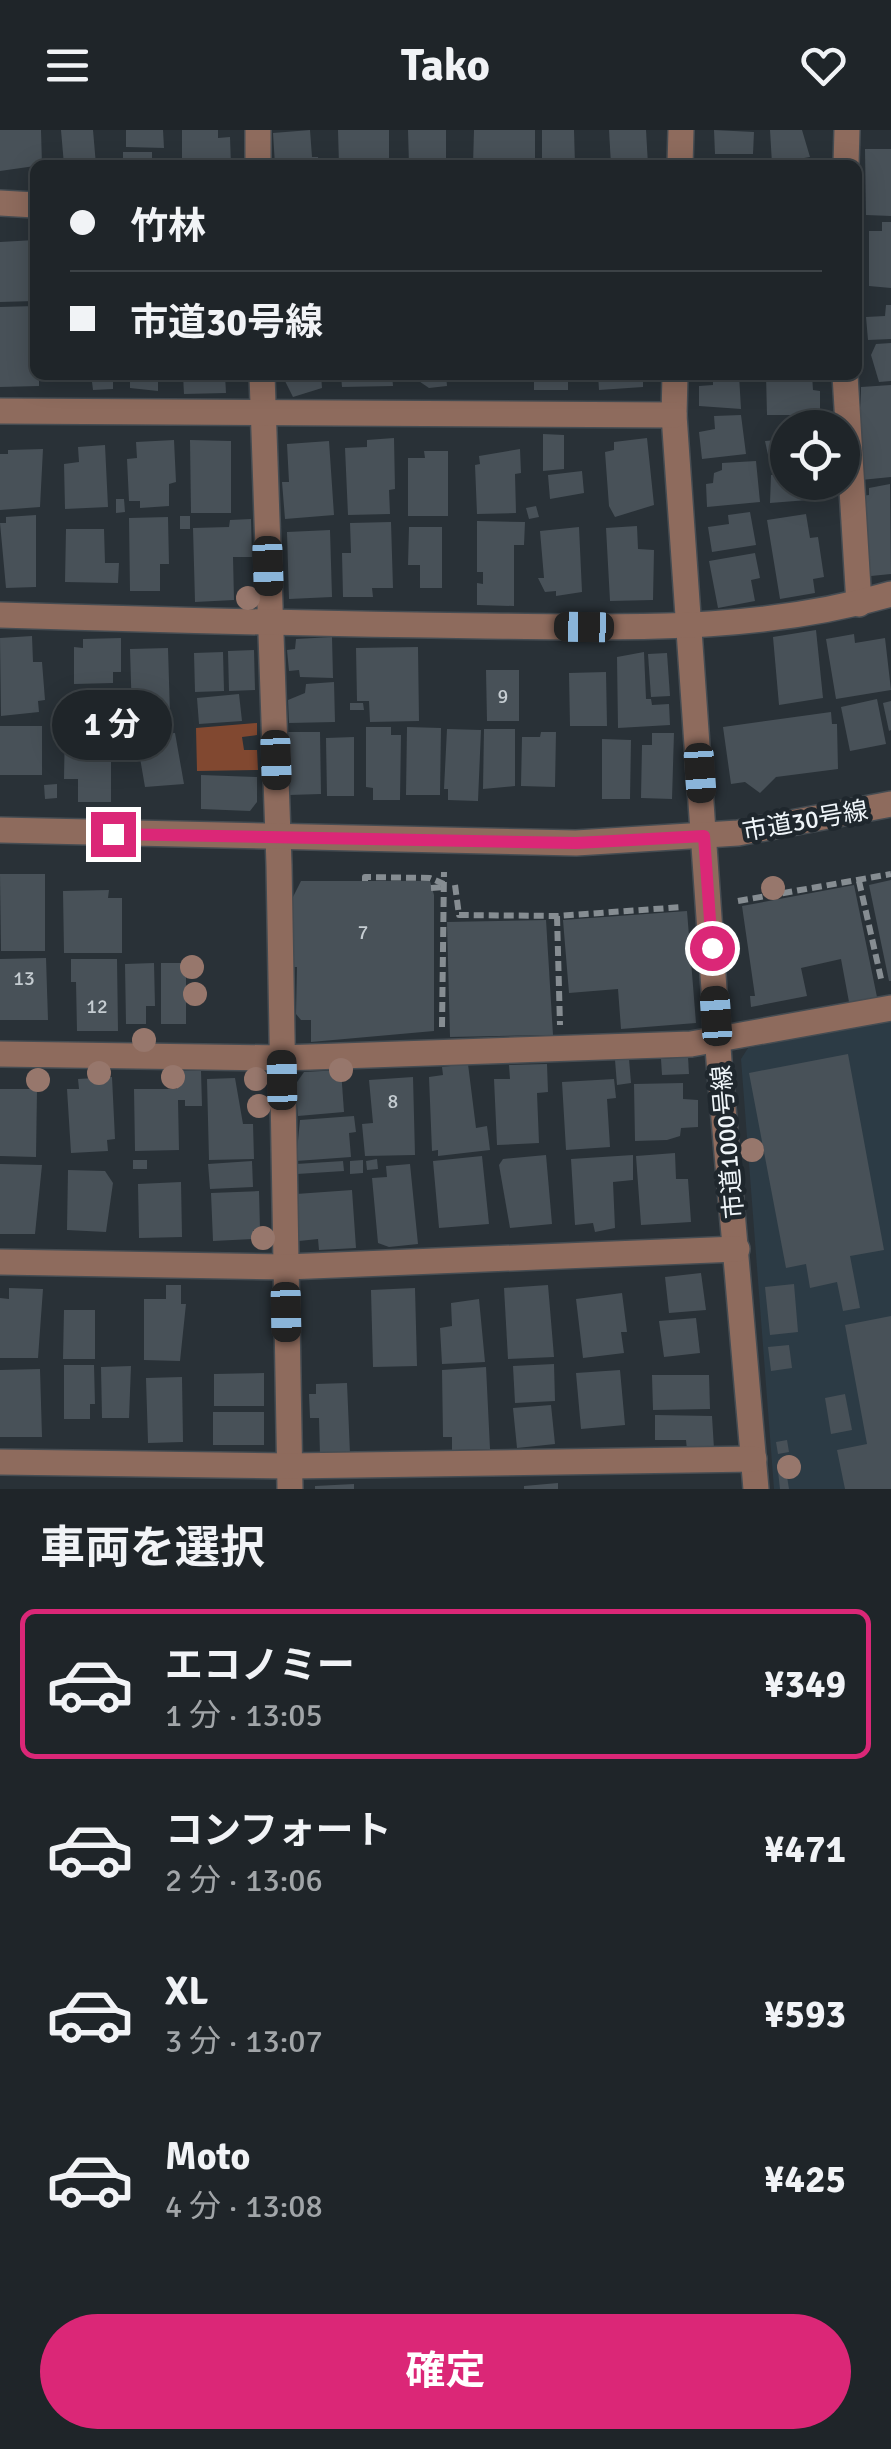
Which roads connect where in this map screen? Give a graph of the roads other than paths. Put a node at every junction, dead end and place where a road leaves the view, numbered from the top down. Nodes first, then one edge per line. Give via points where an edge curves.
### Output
1 (258, 130) edge
2 (681, 130) edge
3 (847, 130) edge
4 (258, 160) edge
5 (680, 160) edge
6 (846, 160) edge
7 (0, 203) edge
8 (30, 205) edge
9 (262, 380) edge
10 (675, 380) edge
11 (844, 380) edge
12 (0, 412) edge
13 (263, 414) junction
14 (674, 416) junction
15 (891, 594) edge
16 (859, 604) junction
17 (0, 615) edge
18 (271, 624) junction
19 (688, 628) junction
20 (891, 804) edge
21 (0, 830) edge
22 (704, 836) junction
23 (278, 838) junction
24 (890, 1008) edge
25 (718, 1040) junction
26 (0, 1054) edge
27 (281, 1058) junction
28 (737, 1249) junction
29 (0, 1262) edge
30 (286, 1267) junction
31 (754, 1459) junction
32 (0, 1462) edge
33 (289, 1477) edge
34 (756, 1489) edge

1 - 4 street
2 - 5 street
3 - 6 street
7 - 8 street
9 - 13 street
10 - 14 street, 市道1000号線
11 - 16 street
12 - 13 street
13 - 14 street
13 - 18 street
14 - 19 street, 市道1000号線
15 - 16 street
16 - 19 street
17 - 18 street
18 - 19 street
18 - 23 street
19 - 22 street, 市道1000号線
20 - 22 street, 市道30号線
21 - 23 street, 市道30号線
22 - 23 street, 市道30号線 via 576,843
22 - 25 street, 市道1000号線
23 - 27 street
24 - 25 street
25 - 27 street
25 - 28 street, 市道1000号線
26 - 27 street
27 - 30 street
28 - 30 street
28 - 31 street, 市道1000号線
29 - 30 street
30 - 33 street
31 - 33 street
31 - 34 street, 市道1000号線
32 - 33 street

